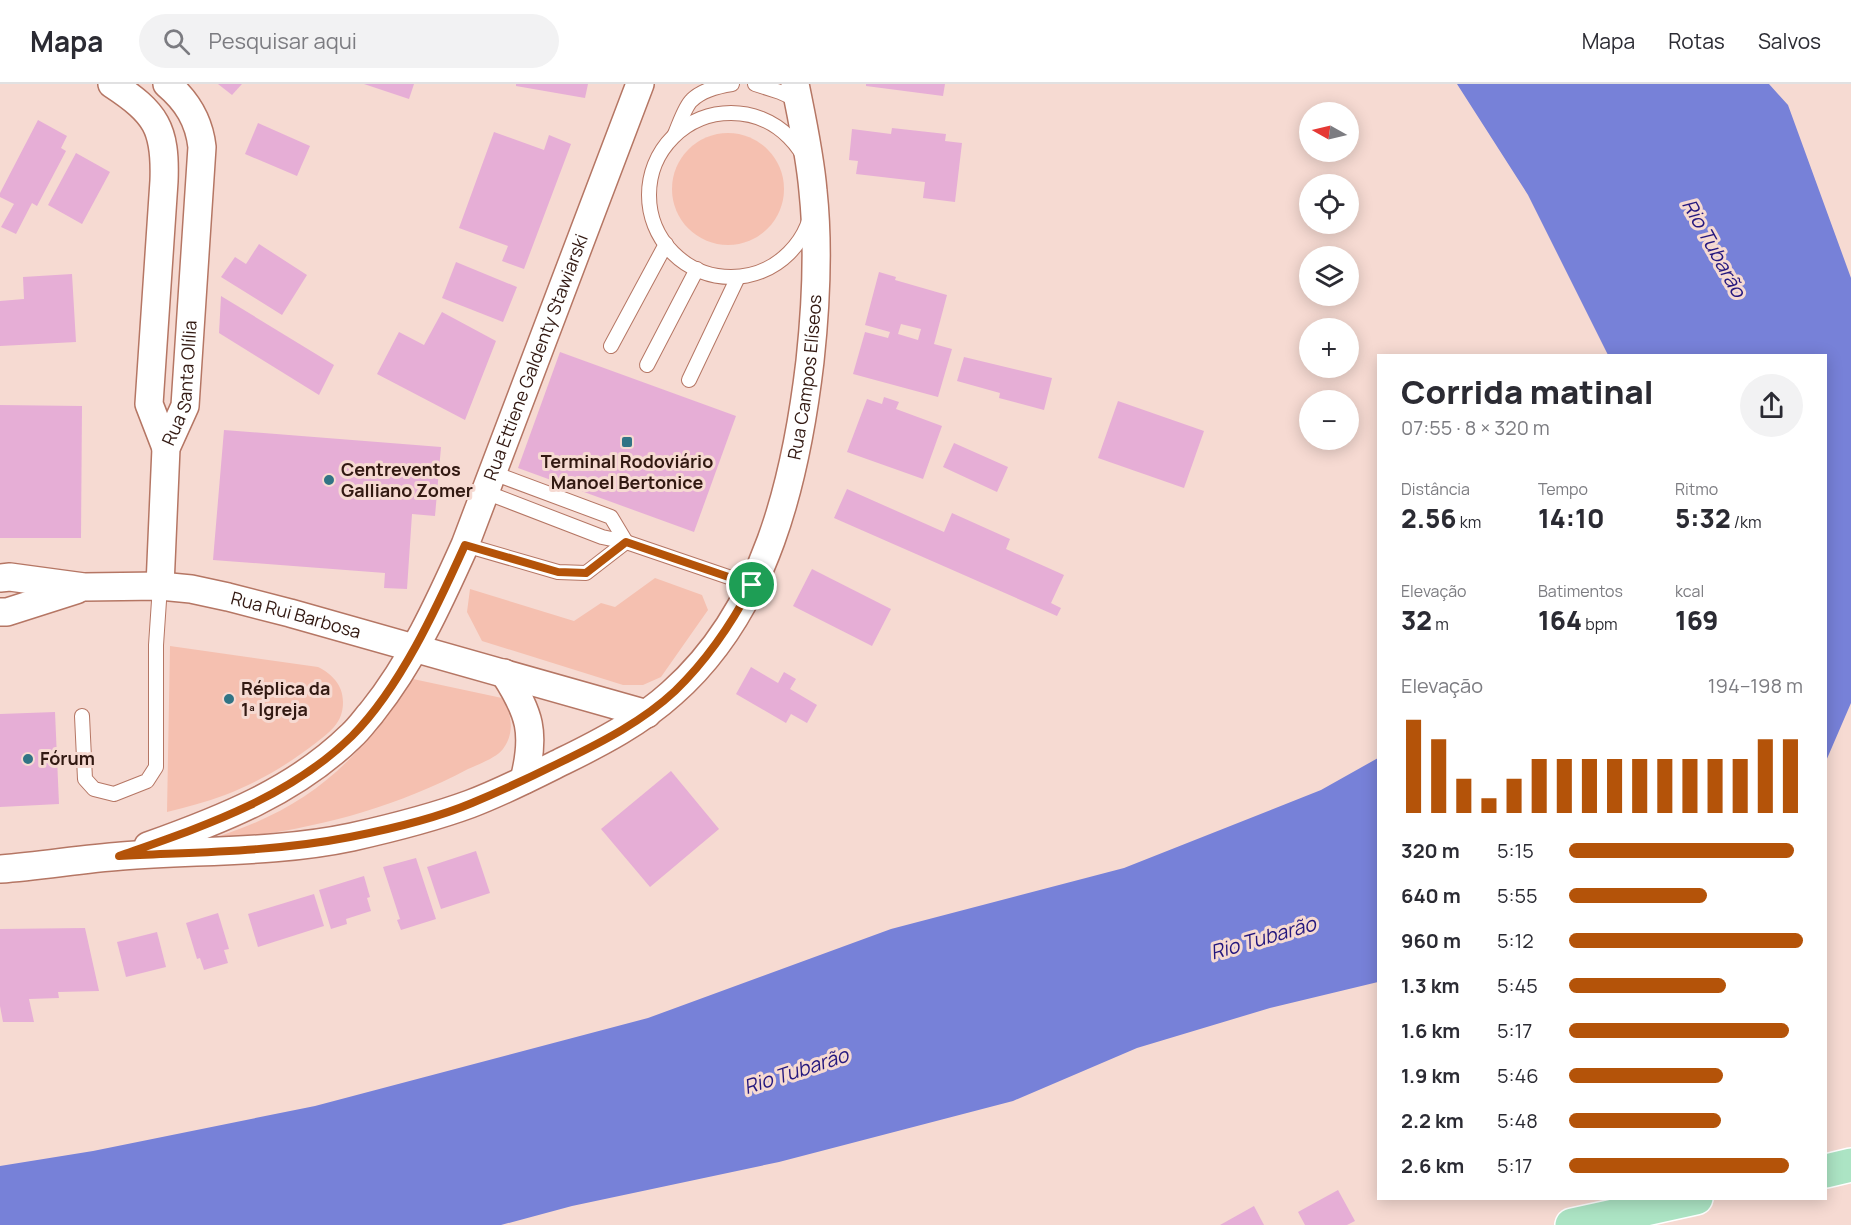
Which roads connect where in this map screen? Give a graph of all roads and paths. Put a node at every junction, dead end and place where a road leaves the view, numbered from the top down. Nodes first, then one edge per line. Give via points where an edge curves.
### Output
1 (112, 84) edge
2 (167, 84) edge
3 (640, 84) edge
4 (732, 84) edge
5 (755, 84) edge
6 (796, 92) edge
7 (196, 120) junction
8 (160, 132) junction
9 (674, 136) junction
10 (814, 192) junction
11 (666, 244) junction
12 (697, 269) junction
13 (738, 277) junction
14 (611, 346) dead end
15 (647, 365) dead end
16 (689, 380) dead end
17 (166, 448) junction
18 (489, 482) junction
19 (626, 542) junction
20 (465, 545) junction
21 (0, 578) edge
22 (752, 585) junction
23 (160, 586) junction
24 (84, 587) junction
25 (0, 612) edge
26 (414, 648) junction
27 (504, 673) junction
28 (647, 714) junction
29 (82, 716) dead end
30 (524, 780) junction
31 (119, 856) junction
32 (0, 869) edge
33 (1851, 1165) edge
34 (1827, 1171) edge
35 (1687, 1200) edge
36 (1572, 1225) edge

1 - 8 street, Rua Santa Olília via 144,107
2 - 7 street, Rua Santa Olília
3 - 18 street, Rua Ettiene Galdenty Stawiarski
4 - 9 lane via 691,100
5 - 6 lane
6 - 10 street, Rua Campos Elíseos
7 - 8 street
7 - 17 street, Rua Santa Olília via 201,155 185,406
8 - 17 street, Rua Santa Olília via 165,165 149,404
9 - 10 lane via 715,113 739,112 762,118 799,147
9 - 11 lane via 653,169 650,188 656,227
10 - 13 lane via 804,232 792,250 758,273
10 - 22 street, Rua Campos Elíseos via 814,324 805,403 792,474 774,536
11 - 12 lane
11 - 14 lane
12 - 13 lane via 717,276
12 - 15 lane
13 - 16 lane
17 - 23 street
18 - 19 lane via 602,537
18 - 19 lane via 611,517
18 - 20 street, Rua Ettiene Galdenty Stawiarski
19 - 20 lane via 586,573 558,572
19 - 22 lane
20 - 26 street, Rua Ettiene Galdenty Stawiarski
21 - 24 street, Rua Rui Barbosa
22 - 28 street, Rua Campos Elíseos via 711,652
23 - 24 street, Rua Rui Barbosa
23 - 26 street, Rua Rui Barbosa via 228,597
23 - 29 lane via 156,767 147,781 114,794 94,789 85,780
24 - 25 street, Rua Rui Barbosa
26 - 27 street, Rua Rui Barbosa
26 - 31 street, Rua Ettiene Galdenty Stawiarski via 382,699 353,735 323,761 238,811
27 - 28 street, Rua Rui Barbosa
27 - 30 street via 529,723 530,758
28 - 30 street
30 - 31 street via 471,804 349,838 279,847
31 - 32 street
33 - 34 main road
35 - 36 main road

